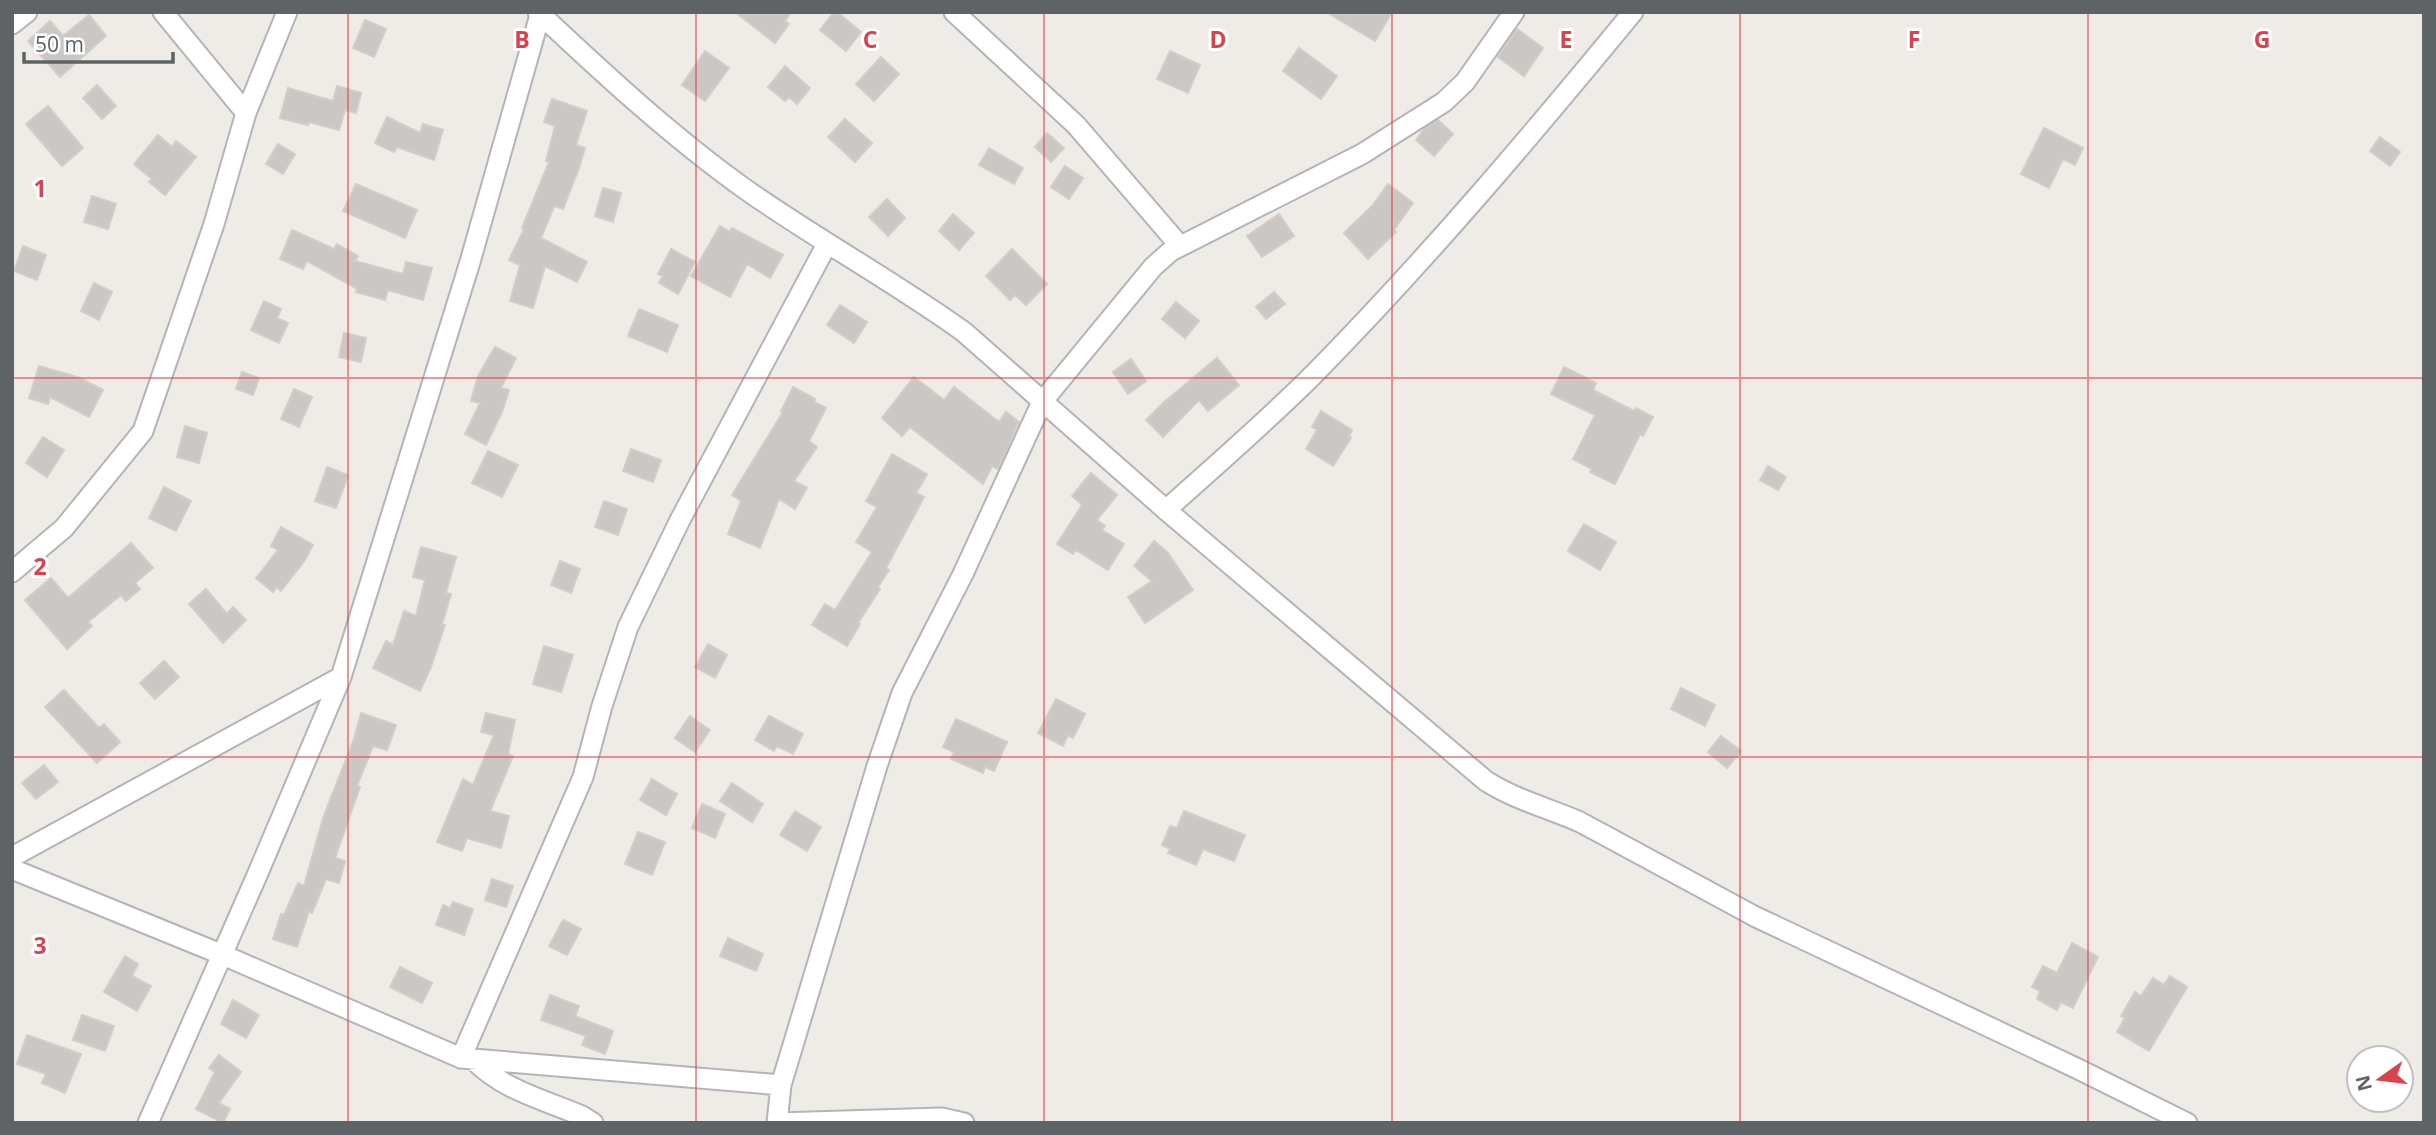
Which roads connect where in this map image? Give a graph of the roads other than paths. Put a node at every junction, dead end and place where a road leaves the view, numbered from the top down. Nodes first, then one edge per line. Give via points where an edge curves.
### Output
1 (27, 12) edge
2 (163, 12) edge
3 (287, 12) edge
4 (954, 12) edge
5 (1514, 12) edge
6 (1633, 12) edge
7 (539, 13) edge
8 (12, 24) edge
9 (246, 113) junction
10 (827, 244) junction
11 (1180, 246) junction
12 (1042, 402) junction
13 (1166, 510) junction
14 (12, 572) edge
15 (341, 677) junction
16 (12, 858) edge
17 (12, 869) edge
18 (223, 955) junction
19 (467, 1059) junction
20 (780, 1086) junction
21 (148, 1123) edge
22 (593, 1123) edge
23 (964, 1123) edge
24 (2187, 1123) edge

1 - 8 street
2 - 9 street
3 - 9 street
4 - 11 street via 1076,125
5 - 11 street via 1465,82 1444,102 1362,154
6 - 13 street via 1376,309 1289,399
7 - 10 street via 703,158
7 - 15 street via 470,262
9 - 14 street via 214,224 143,431 64,528
10 - 12 street via 964,332
10 - 19 street via 628,627 583,777
11 - 12 street via 1153,267
12 - 13 street
12 - 20 street via 902,693
13 - 24 street via 1507,794 1580,822 1756,918
15 - 16 street
15 - 18 street
17 - 18 street
18 - 19 street
18 - 21 street
19 - 20 street
19 - 22 street via 502,1084
20 - 23 street via 777,1123 942,1118

